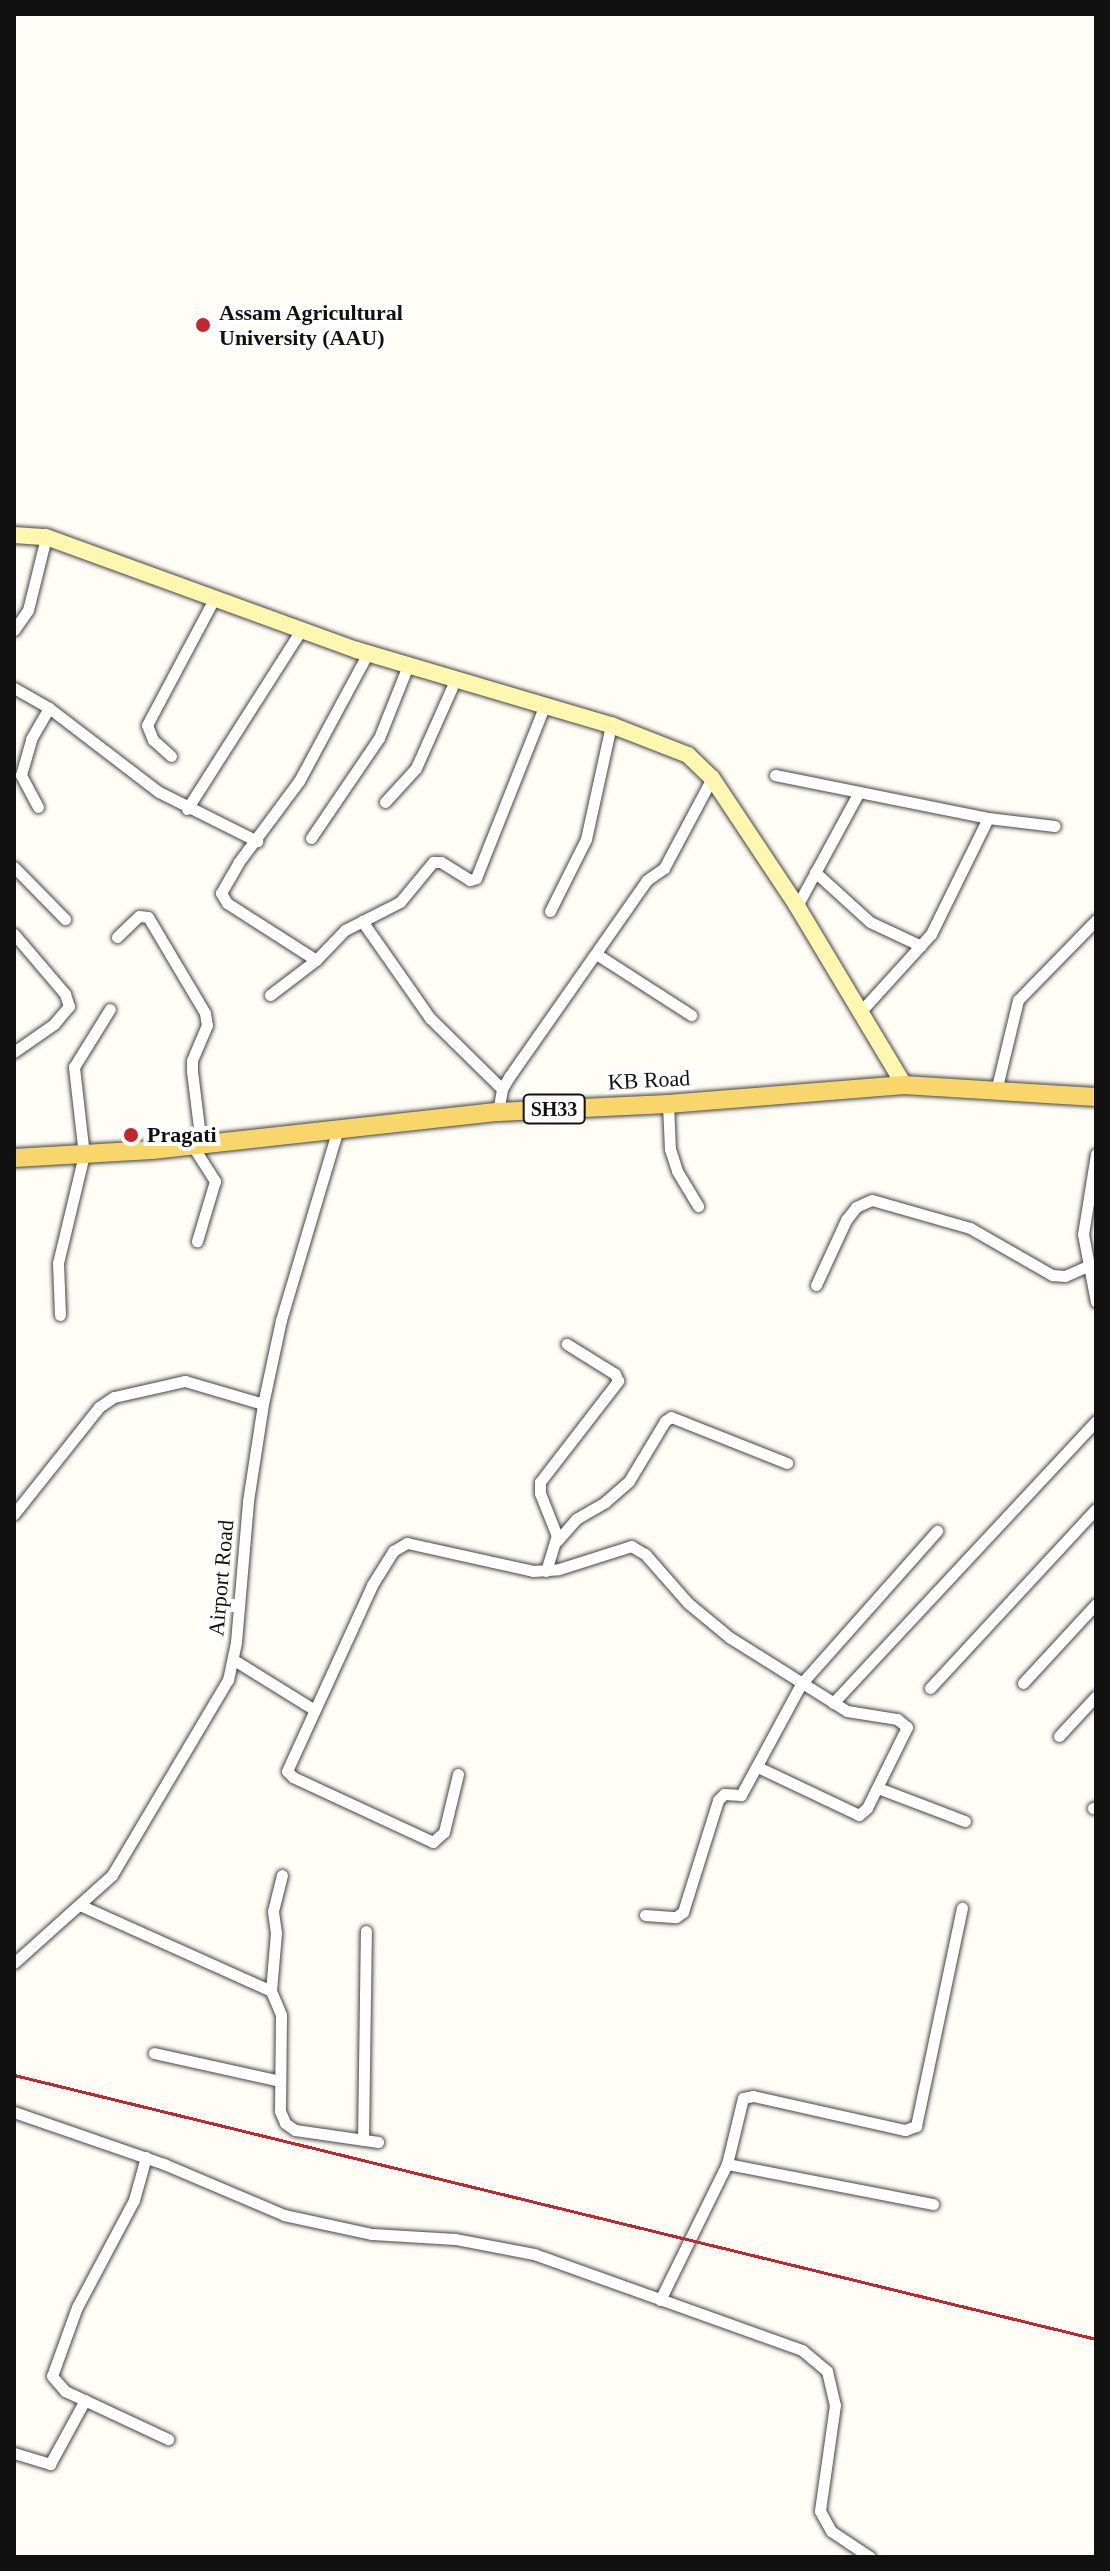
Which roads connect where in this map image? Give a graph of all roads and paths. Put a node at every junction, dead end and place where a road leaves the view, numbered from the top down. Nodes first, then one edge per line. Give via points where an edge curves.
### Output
1 (14, 535) edge
2 (46, 537) junction
3 (214, 599) junction
4 (14, 630) edge
5 (301, 630) junction
6 (368, 653) junction
7 (409, 663) junction
8 (456, 678) junction
9 (14, 688) edge
10 (545, 705) junction
11 (49, 708) junction
12 (611, 725) junction
13 (171, 756) dead end
14 (775, 775) dead end
15 (712, 778) junction
16 (859, 792) junction
17 (385, 802) dead end
18 (38, 807) dead end
19 (187, 809) junction
20 (988, 818) junction
21 (1055, 826) dead end
22 (311, 838) dead end
23 (257, 841) junction
24 (14, 867) edge
25 (815, 872) junction
26 (797, 906) junction
27 (550, 911) dead end
28 (65, 919) dead end
29 (1096, 920) edge
30 (362, 921) junction
31 (14, 934) edge
32 (117, 937) dead end
33 (921, 946) junction
34 (598, 955) junction
35 (316, 960) junction
36 (270, 995) dead end
37 (110, 1009) dead end
38 (862, 1010) junction
39 (691, 1015) dead end
40 (14, 1052) edge
41 (904, 1085) junction
42 (502, 1089) junction
43 (996, 1091) junction
44 (1096, 1097) edge
45 (668, 1104) junction
46 (498, 1112) junction
47 (337, 1132) junction
48 (197, 1145) junction
49 (1096, 1154) edge
50 (84, 1155) junction
51 (14, 1158) edge
52 (698, 1206) dead end
53 (197, 1241) dead end
54 (1087, 1266) junction
55 (816, 1285) dead end
56 (1096, 1302) edge
57 (60, 1315) dead end
58 (567, 1344) dead end
59 (263, 1404) junction
60 (1096, 1421) edge
61 (787, 1463) dead end
62 (1096, 1509) edge
63 (14, 1514) edge
64 (937, 1531) dead end
65 (557, 1541) junction
66 (546, 1571) junction
67 (1096, 1604) edge
68 (234, 1660) junction
69 (1023, 1683) dead end
70 (801, 1684) junction
71 (930, 1688) dead end
72 (1096, 1696) edge
73 (833, 1703) junction
74 (313, 1709) junction
75 (1059, 1736) dead end
76 (758, 1767) junction
77 (458, 1774) dead end
78 (878, 1788) junction
79 (965, 1821) dead end
80 (282, 1875) dead end
81 (82, 1906) junction
82 (962, 1908) dead end
83 (645, 1915) dead end
84 (366, 1931) dead end
85 (19, 1954) edge
86 (14, 1963) edge
87 (271, 1991) junction
88 (154, 2053) dead end
89 (280, 2081) junction
90 (14, 2112) edge
91 (363, 2140) junction
92 (378, 2142) dead end
93 (146, 2157) junction
94 (727, 2164) junction
95 (933, 2204) dead end
96 (660, 2300) junction
97 (85, 2400) junction
98 (168, 2439) dead end
99 (14, 2453) edge
100 (870, 2557) edge

1 - 2 main road
2 - 3 main road
2 - 4 street via 28,610
3 - 5 main road
3 - 13 street via 147,725 153,740
5 - 6 main road
5 - 19 street
6 - 7 main road
6 - 23 street via 299,781
7 - 8 main road
7 - 22 street via 379,738
8 - 10 main road
8 - 17 street via 416,768
9 - 11 street
10 - 12 main road
10 - 30 street via 476,878 433,862 400,902
11 - 18 street via 31,739 21,775
11 - 19 street
12 - 15 main road via 677,748
12 - 27 street via 586,839
14 - 16 street
15 - 26 main road
15 - 34 street via 664,868 647,880
16 - 20 street
16 - 25 street
19 - 23 street
20 - 21 street
20 - 33 street via 942,917
23 - 35 street via 238,863 222,897
24 - 28 street
25 - 26 street
25 - 33 street via 870,922
26 - 38 main road
29 - 43 street via 1018,1000
30 - 35 street via 345,930
30 - 42 street via 430,1018
31 - 40 street via 65,994 69,1006 54,1024
32 - 48 street via 139,916 148,917 205,1013 207,1025 192,1071
33 - 38 street
34 - 39 street
34 - 42 street
35 - 36 street
37 - 50 street via 74,1067
38 - 41 main road
41 - 43 main road, KB Road / SH33
41 - 45 main road, KB Road / SH33
42 - 46 street
43 - 44 main road, KB Road / SH33
45 - 46 main road, KB Road / SH33
45 - 52 street via 670,1149
46 - 47 main road, KB Road / SH33
47 - 48 main road, KB Road / SH33
47 - 59 street, Airport Road via 281,1320
48 - 50 main road, KB Road / SH33
48 - 53 street via 215,1181
49 - 54 street via 1083,1234
50 - 51 main road, KB Road / SH33
50 - 57 street via 58,1263
54 - 55 street via 1065,1276 1052,1275 970,1228 872,1200 856,1207 846,1220
54 - 56 street
58 - 65 street via 618,1378 540,1482
59 - 63 street via 185,1381 114,1397 99,1407
59 - 68 street, Airport Road
60 - 73 street
61 - 65 street via 671,1417 629,1481 576,1519
62 - 71 street
64 - 70 street
65 - 66 street
66 - 70 street via 623,1546 638,1549 712,1625
66 - 74 street via 520,1570 418,1544 398,1546 372,1585
67 - 69 street
68 - 74 street
68 - 81 street, Airport Road via 220,1696 136,1839
70 - 73 street
70 - 76 street
72 - 75 street
73 - 78 street via 856,1715 905,1723 907,1732
74 - 77 street via 288,1764 290,1775 420,1838 433,1842 442,1837
76 - 78 street via 854,1814 864,1813
76 - 83 street via 738,1797 724,1794 718,1800 683,1912 676,1917
78 - 79 street
80 - 87 street via 273,1911
81 - 85 street, Airport Road
81 - 87 street
82 - 94 street via 916,2126 905,2130 747,2096
84 - 91 street
85 - 86 street, Airport Road
87 - 89 street via 281,2015
88 - 89 street
89 - 91 street via 281,2118 289,2128
90 - 93 street
91 - 92 street
93 - 96 street via 284,2215 372,2234 507,2248
93 - 97 street via 134,2200 77,2307 54,2370 54,2382
94 - 95 street
94 - 96 street
96 - 100 street via 787,2342 827,2371 835,2405 820,2511 831,2531
97 - 98 street
97 - 99 street via 50,2464

